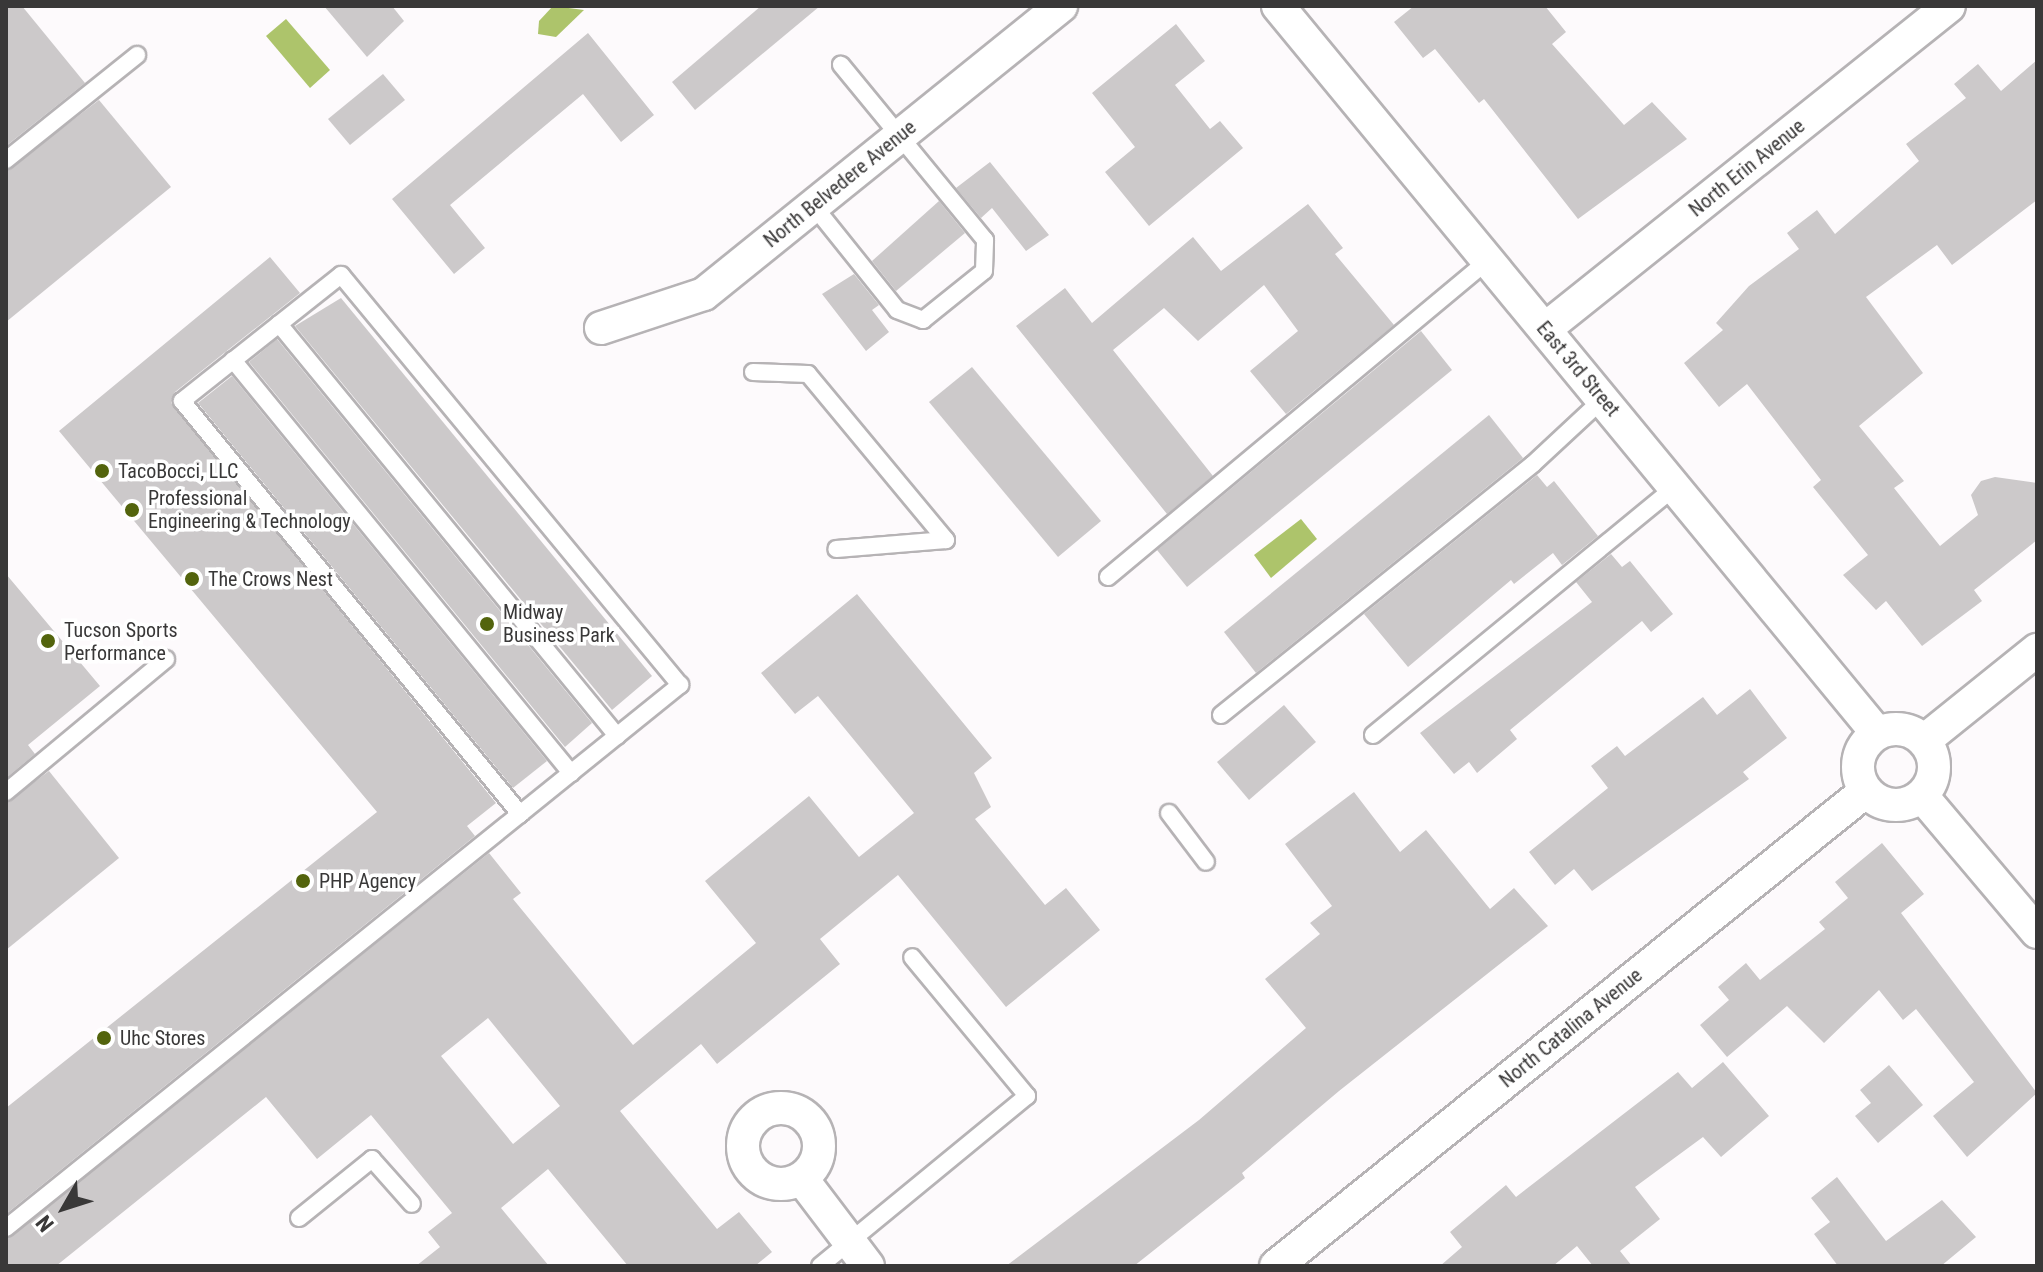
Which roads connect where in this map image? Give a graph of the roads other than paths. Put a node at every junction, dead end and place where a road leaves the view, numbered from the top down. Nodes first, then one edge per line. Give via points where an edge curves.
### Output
1 (1061, 6) edge
2 (1278, 6) edge
3 (1949, 6) edge
4 (137, 55) dead end
5 (841, 65) dead end
6 (899, 136) junction
7 (6, 160) edge
8 (813, 205) junction
9 (1487, 261) junction
10 (279, 324) junction
11 (601, 328) dead end
12 (1545, 329) junction
13 (233, 360) junction
14 (753, 372) dead end
15 (1603, 399) junction
16 (1674, 488) junction
17 (836, 549) dead end
18 (1108, 577) dead end
19 (2037, 650) edge
20 (166, 659) dead end
21 (1221, 715) dead end
22 (1877, 733) junction
23 (1373, 735) dead end
24 (617, 736) junction
25 (1925, 740) junction
26 (571, 773) junction
27 (1866, 791) junction
28 (6, 792) edge
29 (1922, 796) junction
30 (1169, 813) dead end
31 (520, 814) junction
32 (1206, 862) dead end
33 (2037, 932) edge
34 (912, 957) dead end
35 (802, 1179) dead end
36 (412, 1204) dead end
37 (299, 1218) dead end
38 (6, 1228) edge
39 (859, 1254) edge
40 (820, 1266) edge
41 (1276, 1266) edge

1 - 6 street, North Belvedere Avenue
2 - 9 street, East 3rd Street
3 - 12 street, North Erin Avenue
4 - 7 lane
5 - 6 lane
6 - 8 street, North Belvedere Avenue
6 - 8 lane via 985,240 984,271 936,310 923,320 897,310
8 - 11 street, North Belvedere Avenue via 704,294
9 - 12 street, East 3rd Street
9 - 18 lane
10 - 13 lane
10 - 24 lane
10 - 24 lane via 341,275 680,685
12 - 15 street, East 3rd Street
13 - 26 lane
13 - 31 lane via 182,401
14 - 17 lane via 808,374 946,540
15 - 16 street, East 3rd Street
15 - 21 lane via 1533,464
16 - 22 street, East 3rd Street
16 - 23 lane
19 - 25 street
20 - 28 lane
22 - 25 street via 1902,728
22 - 27 street via 1858,766
24 - 26 lane
25 - 29 street via 1935,762
26 - 31 lane
27 - 29 street via 1899,805
27 - 41 street, North Catalina Avenue
29 - 33 street
30 - 32 lane
31 - 38 lane
34 - 39 lane via 1027,1096
35 - 39 street
36 - 37 lane via 372,1159
39 - 40 lane

